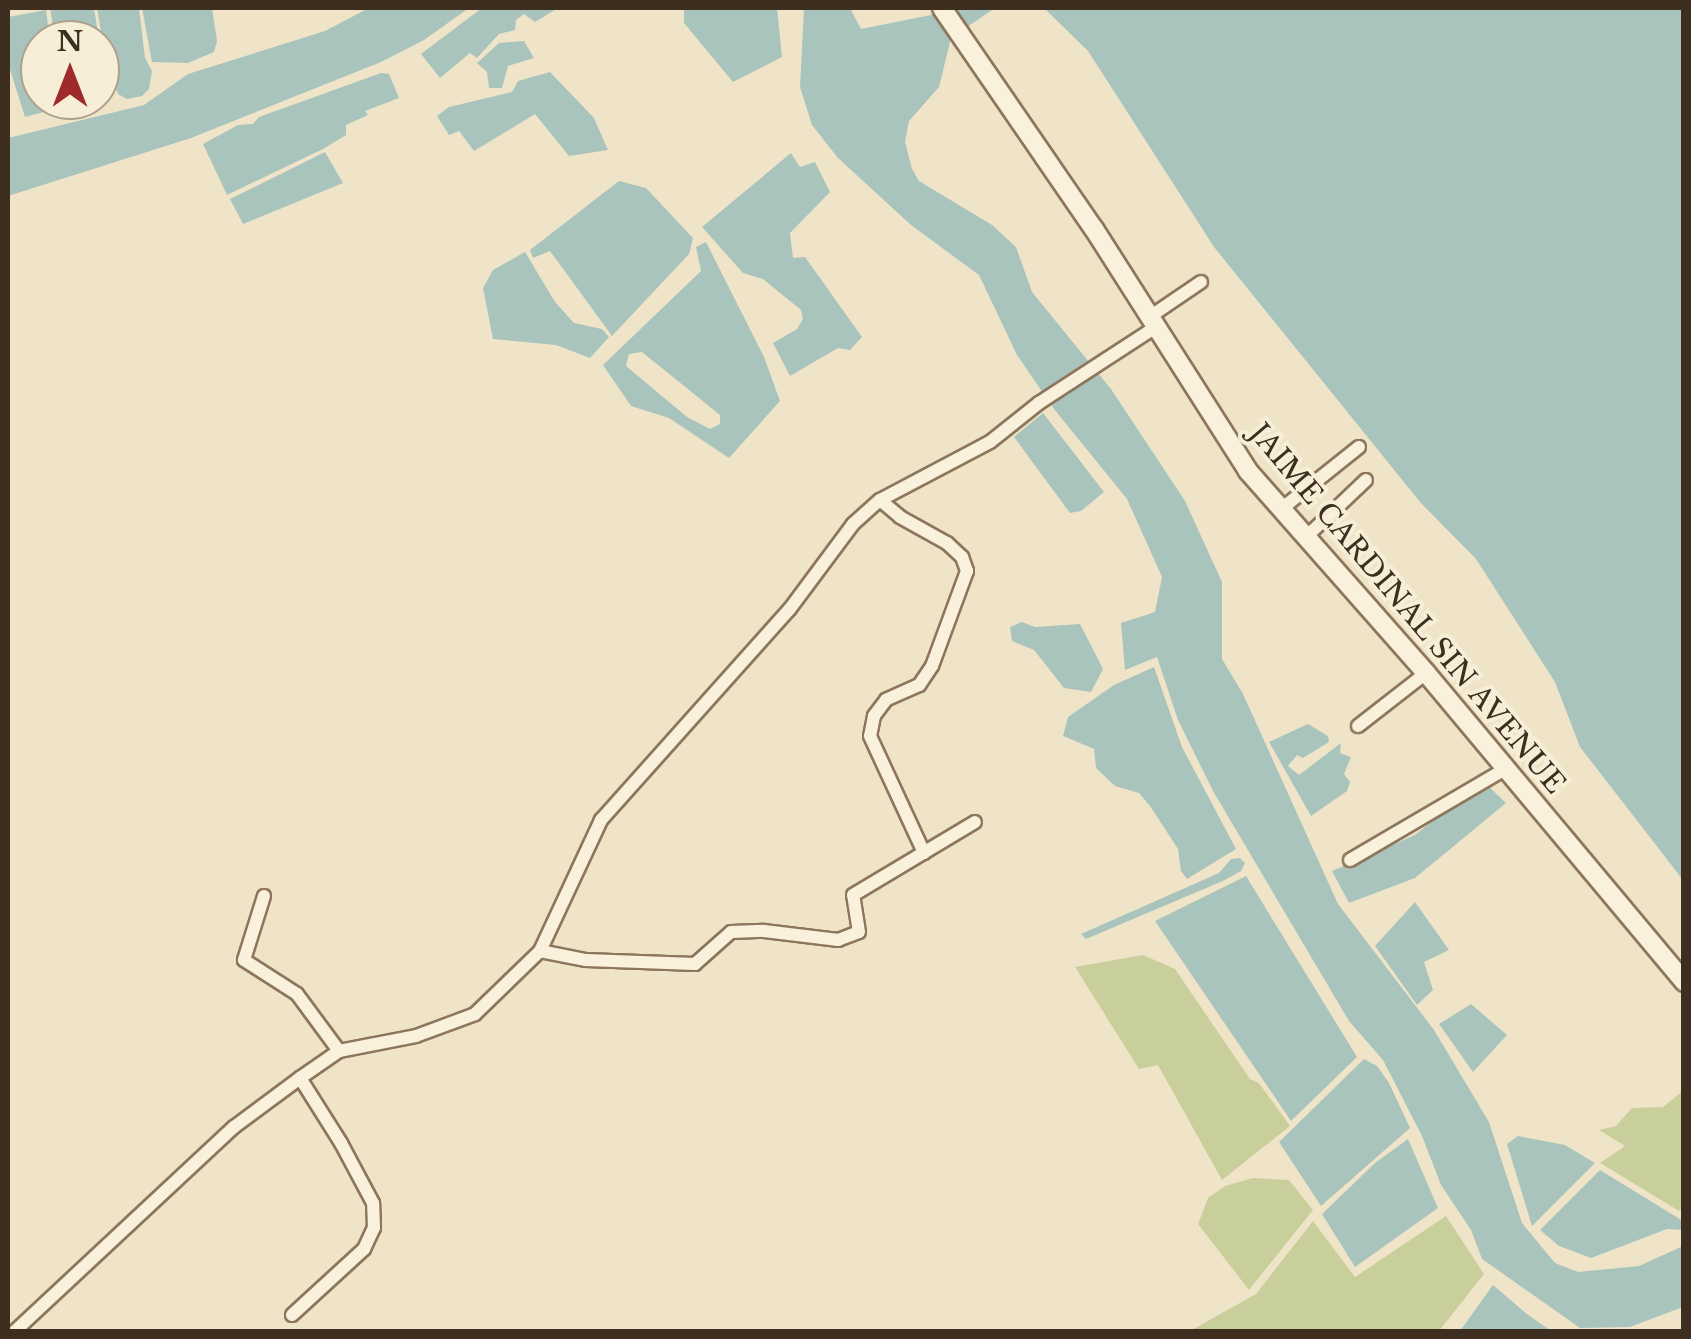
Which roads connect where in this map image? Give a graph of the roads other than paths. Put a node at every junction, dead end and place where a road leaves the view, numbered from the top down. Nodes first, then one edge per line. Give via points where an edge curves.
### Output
1 (942, 8) edge
2 (1202, 282) dead end
3 (1151, 323) junction
4 (1358, 447) dead end
5 (1366, 480) dead end
6 (880, 500) junction
7 (1280, 510) junction
8 (1305, 538) junction
9 (1426, 673) junction
10 (1358, 726) dead end
11 (1507, 768) junction
12 (976, 822) dead end
13 (924, 853) junction
14 (1350, 860) dead end
15 (264, 896) dead end
16 (540, 951) junction
17 (1684, 982) edge
18 (339, 1051) junction
19 (300, 1078) junction
20 (292, 1314) dead end
21 (14, 1332) edge

1 - 3 main road, JAIME CARDINAL SIN AVENUE
2 - 3 street
3 - 6 street via 990,442
3 - 7 main road, JAIME CARDINAL SIN AVENUE
4 - 7 street
5 - 8 street
6 - 13 street via 947,543 967,571 932,666 920,685 886,700 870,736
6 - 16 street via 601,820
7 - 8 main road, JAIME CARDINAL SIN AVENUE
8 - 9 main road, JAIME CARDINAL SIN AVENUE
9 - 10 street
9 - 11 main road, JAIME CARDINAL SIN AVENUE
11 - 14 street
11 - 17 main road, JAIME CARDINAL SIN AVENUE
12 - 13 street
13 - 16 street via 853,895 858,932 838,940 731,932 696,964 586,960
15 - 18 street via 244,960 297,994
16 - 18 street via 476,1014 416,1036
18 - 19 street
19 - 20 street via 372,1203 374,1228 364,1249
19 - 21 street via 234,1127

